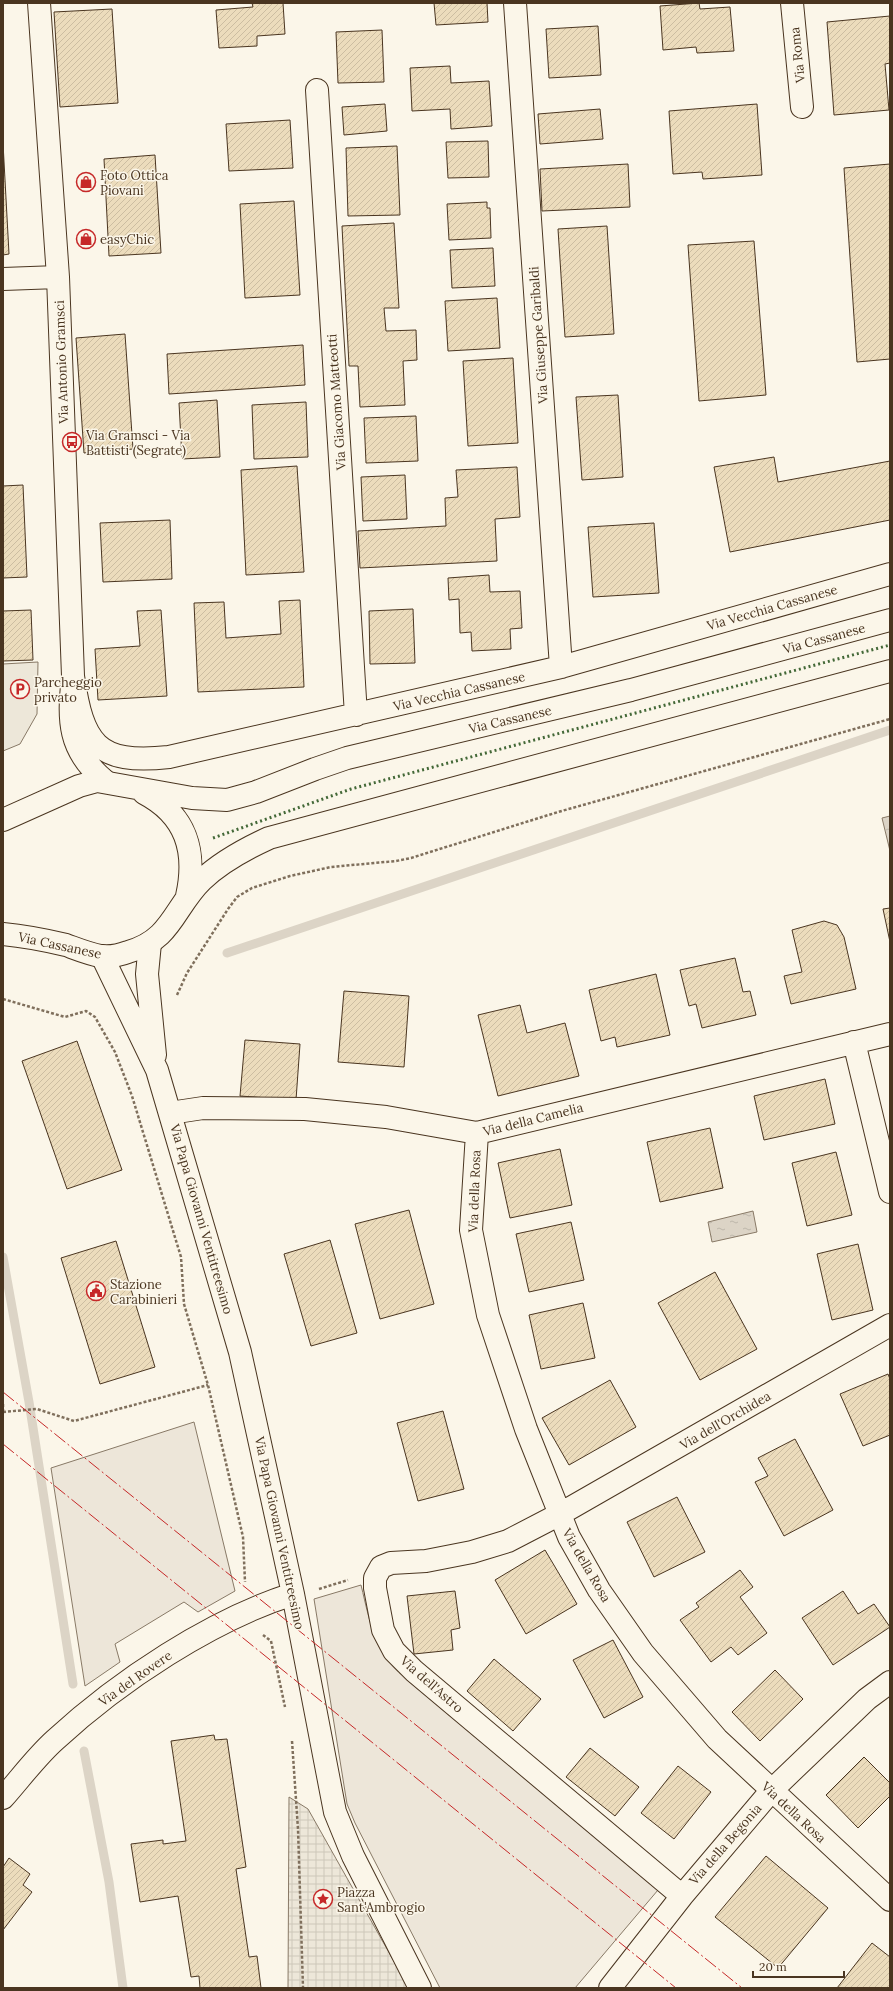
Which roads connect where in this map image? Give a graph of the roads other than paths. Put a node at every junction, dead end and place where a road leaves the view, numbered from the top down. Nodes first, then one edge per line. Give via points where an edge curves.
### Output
1 (39, 3) edge
2 (515, 3) edge
3 (792, 3) edge
4 (317, 90) dead end
5 (802, 108) dead end
6 (58, 276) junction
7 (3, 279) edge
8 (890, 574) edge
9 (890, 620) edge
10 (561, 667) junction
11 (890, 671) edge
12 (72, 676) junction
13 (356, 715) junction
14 (105, 781) junction
15 (130, 786) junction
16 (3, 820) edge
17 (187, 896) junction
18 (3, 934) edge
19 (150, 943) junction
20 (102, 956) junction
21 (890, 1034) edge
22 (854, 1042) junction
23 (157, 1070) junction
24 (170, 1114) junction
25 (477, 1133) junction
26 (890, 1192) edge
27 (890, 1325) edge
28 (560, 1514) junction
29 (304, 1592) junction
30 (890, 1682) edge
31 (771, 1791) junction
32 (3, 1798) edge
33 (682, 1896) junction
34 (890, 1900) edge
35 (420, 1988) edge
36 (610, 1988) edge

1 - 6 street, Via Antonio Gramsci
2 - 10 street, Via Giuseppe Garibaldi
3 - 5 street, Via Roma
4 - 13 street, Via Giacomo Matteotti
6 - 7 street
6 - 12 street, Via Antonio Gramsci
8 - 10 street, Via Vecchia Cassanese
9 - 15 street, Via Cassanese via 631,690 362,754 235,798 192,798
10 - 13 street, Via Vecchia Cassanese
11 - 17 street, Via Cassanese via 279,835 248,848 221,865
12 - 13 street, Via Vecchia Cassanese via 80,715 90,737 110,753 135,759 169,756
12 - 14 street, Via Antonio Gramsci via 70,714 75,744 93,770
14 - 15 street, Via Cassanese
14 - 16 street, Via Cassanese via 79,786
15 - 17 street, Via Cassanese via 169,809 180,825 190,855
17 - 19 street, Via Cassanese via 165,931
18 - 20 street, Via Cassanese via 37,939
19 - 20 street, Via Cassanese via 137,950
19 - 23 street, Via Papa Giovanni Ventitreesimo via 147,974
20 - 23 street, Via Papa Giovanni Ventitreesimo
21 - 22 street, Via della Camelia
22 - 25 street, Via della Camelia
22 - 26 street
23 - 24 street, Via Papa Giovanni Ventitreesimo
24 - 25 street, Via della Camelia via 203,1108 305,1109 386,1117
24 - 29 street, Via Papa Giovanni Ventitreesimo via 240,1352
25 - 28 street, Via della Rosa via 471,1230 488,1315 526,1429
27 - 28 street, Via dell'Orchidea
28 - 31 street, Via della Rosa via 569,1537 599,1590 643,1653 717,1739
28 - 33 street, Via dell'Astro via 508,1541 472,1552 426,1561 391,1563 381,1567 375,1578 375,1588 382,1630 394,1651 414,1671
29 - 32 street, Via del Rovere via 251,1609 181,1646 115,1689 55,1740
29 - 35 street, Via Papa Giovanni Ventitreesimo via 335,1812 353,1856
30 - 31 street, Via della Begonia via 867,1699
31 - 33 street, Via della Begonia
31 - 34 street, Via della Rosa
33 - 36 street, Via della Begonia

